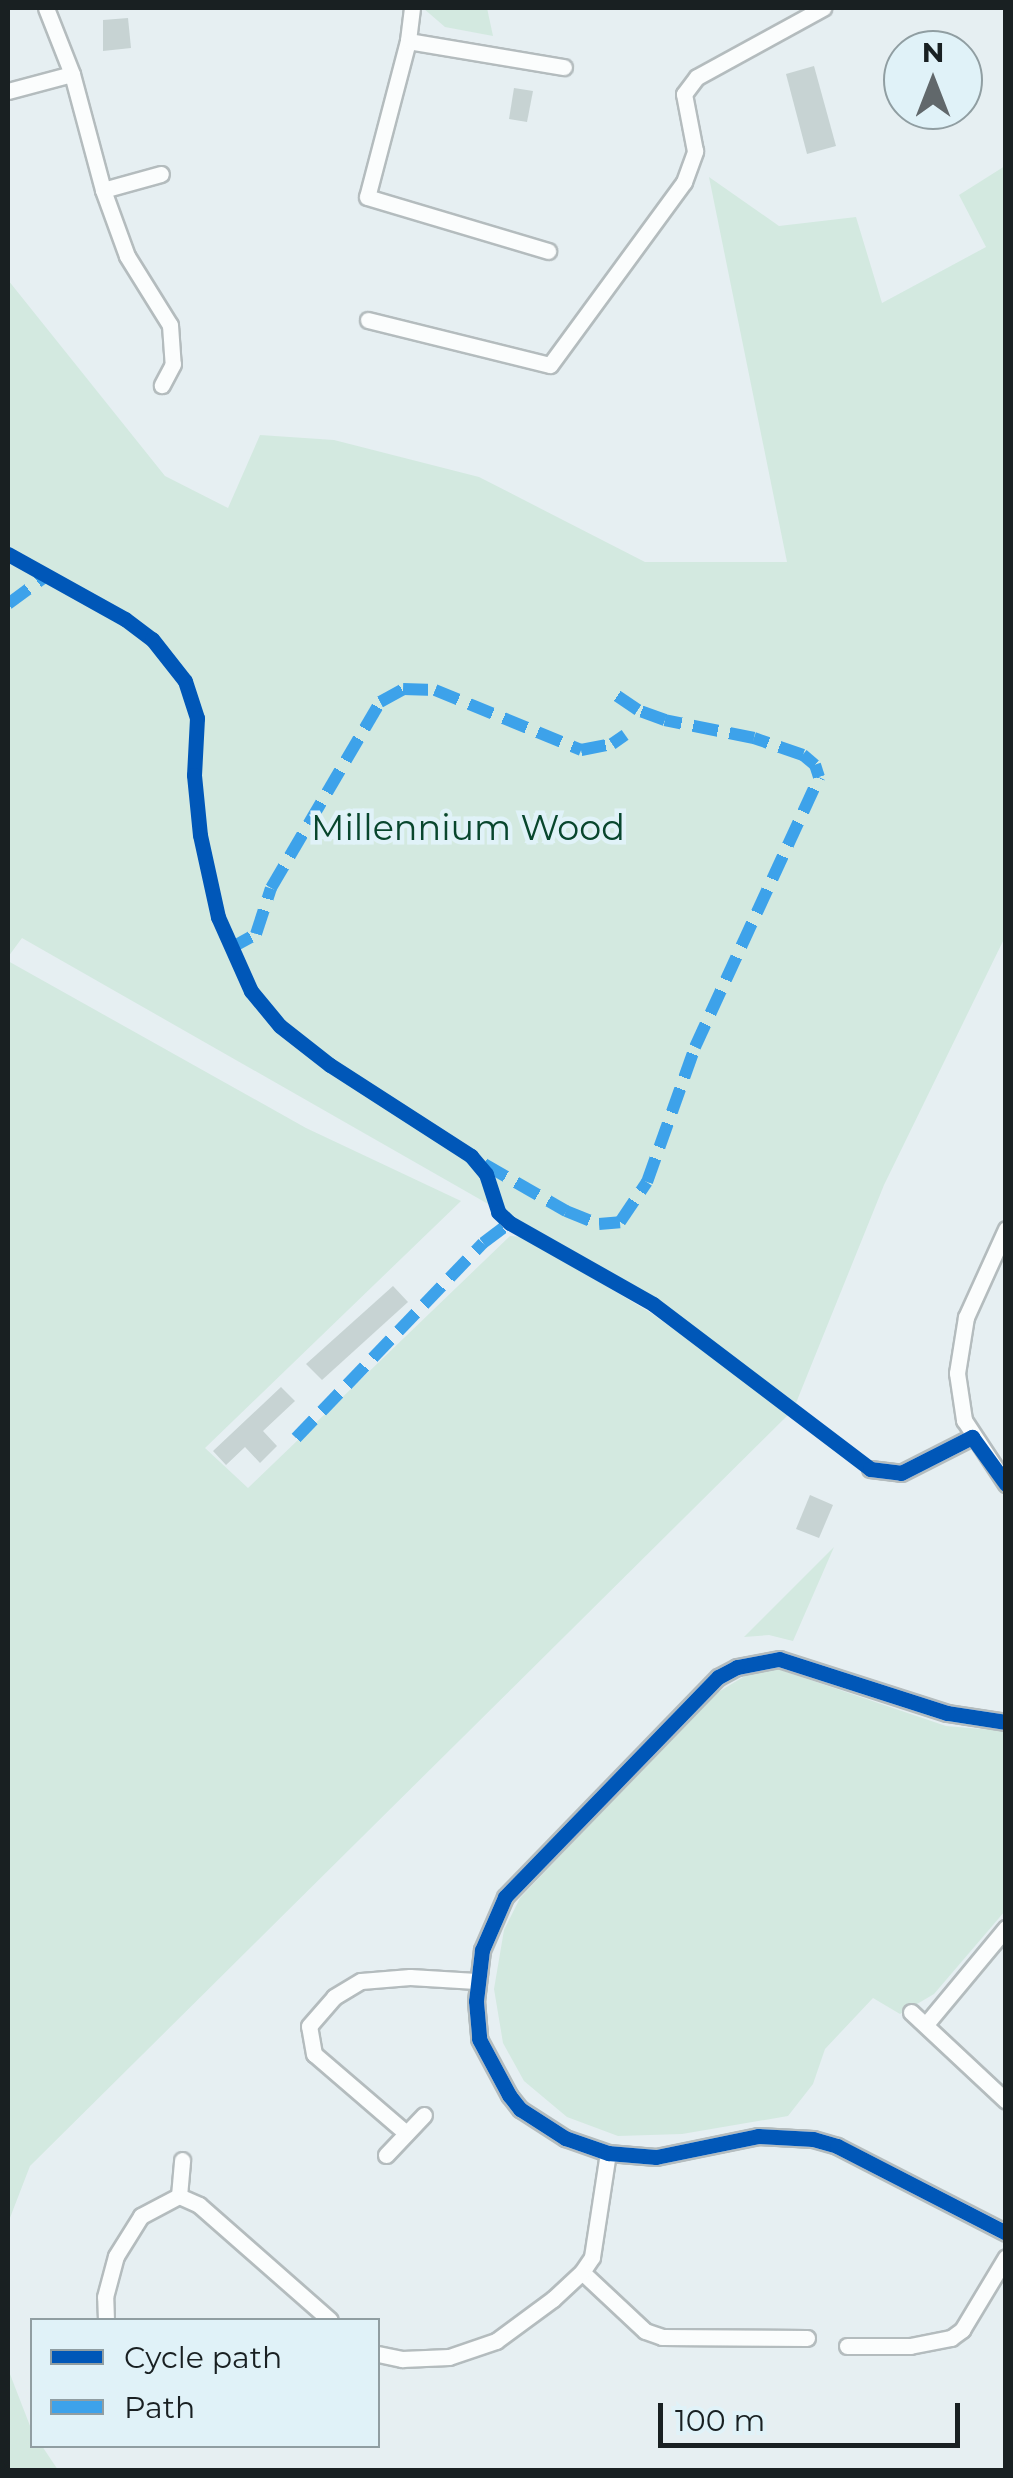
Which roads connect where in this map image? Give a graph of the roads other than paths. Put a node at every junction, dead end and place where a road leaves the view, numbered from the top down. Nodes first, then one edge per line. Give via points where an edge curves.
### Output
1 (46, 8) edge
2 (412, 8) edge
3 (823, 8) edge
4 (408, 41) junction
5 (564, 68) dead end
6 (72, 74) junction
7 (8, 91) edge
8 (161, 174) dead end
9 (103, 190) junction
10 (548, 251) dead end
11 (368, 320) dead end
12 (162, 384) dead end
13 (1006, 1229) edge
14 (972, 1437) junction
15 (870, 1468) dead end
16 (1006, 1484) edge
17 (1006, 1722) edge
18 (1006, 1928) edge
19 (476, 1982) junction
20 (911, 2012) dead end
21 (927, 2023) junction
22 (1006, 2101) edge
23 (424, 2115) dead end
24 (406, 2134) junction
25 (608, 2153) junction
26 (386, 2155) dead end
27 (182, 2160) dead end
28 (179, 2196) junction
29 (1006, 2234) edge
30 (1006, 2256) edge
31 (582, 2272) junction
32 (106, 2318) edge
33 (328, 2318) edge
34 (807, 2338) dead end
35 (846, 2346) dead end
36 (380, 2354) edge

1 - 6 street
2 - 4 street
3 - 11 street via 698,76 684,94 695,151 684,182 550,365
4 - 5 street
4 - 10 street via 367,197
6 - 7 street
6 - 9 street
8 - 9 street
9 - 12 street via 127,256 180,346
13 - 14 street via 960,1343 960,1398
14 - 15 street via 902,1472
14 - 16 street
17 - 19 street via 947,1713 779,1658 737,1667 718,1678 505,1897 492,1919
18 - 21 street
19 - 24 street via 361,1981 334,1997 309,2026 314,2054
19 - 25 street via 479,2039 509,2095 545,2128
20 - 21 street
21 - 22 street
23 - 24 street
24 - 26 street
25 - 29 street via 656,2157 758,2136 813,2138
25 - 31 street via 597,2239
27 - 28 street
28 - 32 street via 141,2216 116,2256
28 - 33 street
30 - 35 street via 951,2338
31 - 34 street via 645,2330 662,2336
31 - 36 street via 496,2341 449,2357

